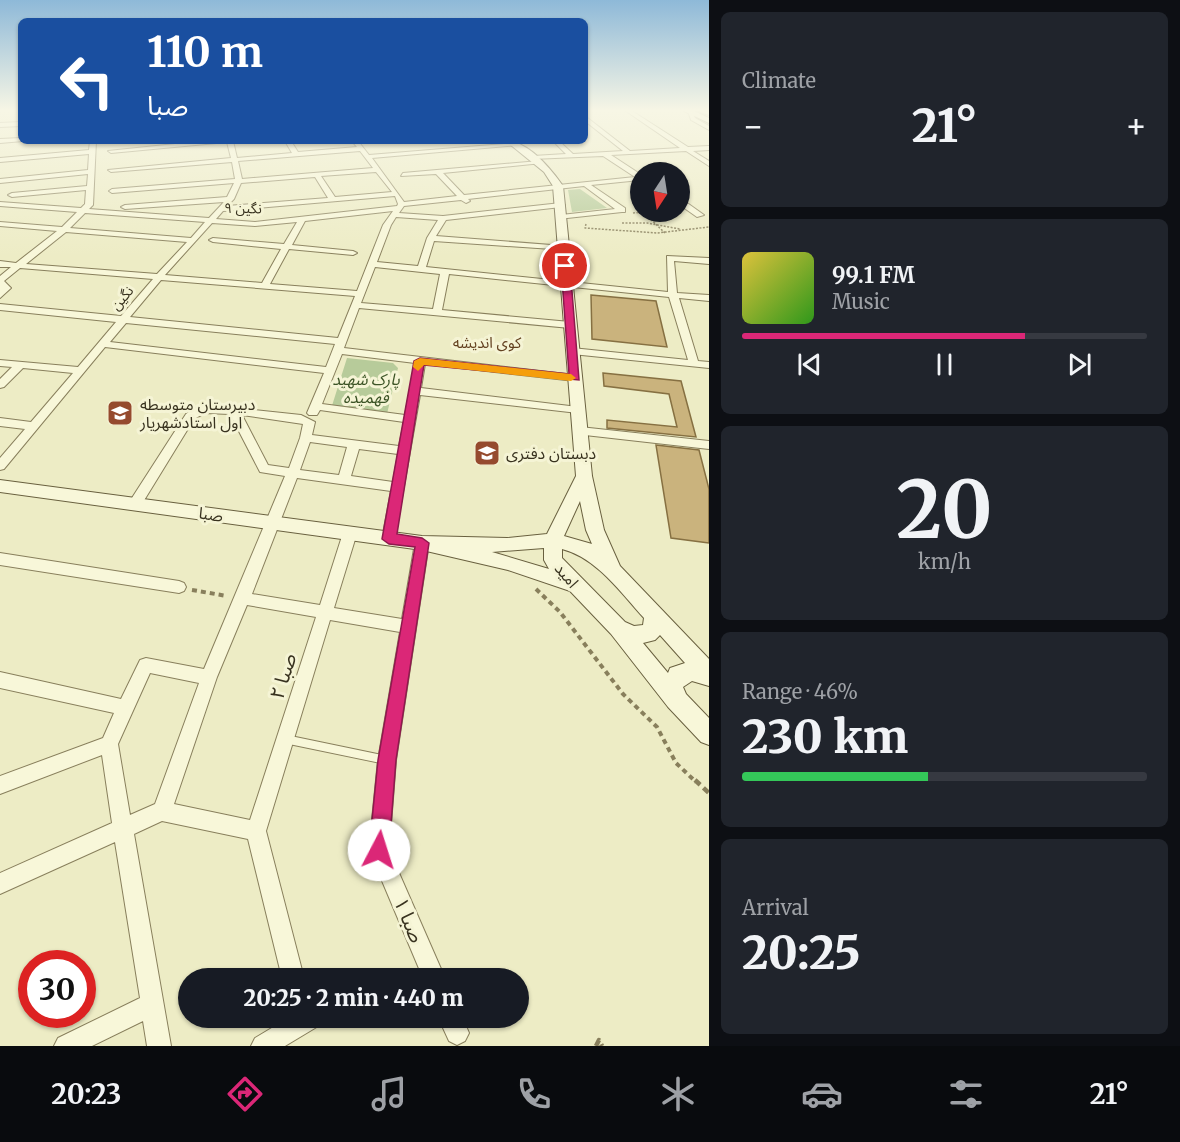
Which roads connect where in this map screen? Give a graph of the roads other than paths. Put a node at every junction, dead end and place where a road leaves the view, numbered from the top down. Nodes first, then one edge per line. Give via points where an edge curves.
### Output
1 (20, 160) edge
2 (93, 160) edge
3 (236, 160) joint
4 (369, 160) edge
5 (536, 160) joint
6 (613, 160) edge
7 (443, 165) dead end
8 (165, 166) junction
9 (111, 170) dead end
10 (378, 170) junction
11 (449, 171) junction
12 (630, 171) edge
13 (92, 172) junction
14 (438, 172) junction
15 (317, 175) junction
16 (404, 175) dead end
17 (15, 179) junction
18 (630, 179) edge
19 (239, 180) junction
20 (0, 181) edge
21 (585, 183) junction
22 (170, 186) junction
23 (558, 186) junction
24 (90, 188) junction
25 (112, 191) dead end
26 (397, 194) junction
27 (12, 195) junction
28 (461, 197) junction
29 (230, 199) junction
30 (333, 200) junction
31 (173, 203) junction
32 (0, 204) edge
33 (9, 205) junction
34 (690, 208) edge
35 (221, 209) junction
36 (399, 209) junction
37 (0, 211) edge
38 (84, 211) junction
39 (561, 211) junction
40 (132, 214) junction
41 (477, 214) junction
42 (700, 215) dead end
43 (303, 218) junction
44 (443, 218) junction
45 (126, 221) dead end
46 (208, 221) junction
47 (0, 224) edge
48 (63, 230) junction
49 (431, 238) junction
50 (191, 240) junction
51 (213, 240) dead end
52 (287, 247) junction
53 (564, 248) junction
54 (353, 253) dead end
55 (709, 261) edge
56 (0, 264) edge
57 (372, 264) junction
58 (18, 265) junction
59 (421, 269) junction
60 (445, 271) junction
61 (160, 276) junction
62 (0, 281) edge
63 (567, 284) junction
64 (265, 285) junction
65 (361, 294) junction
66 (0, 295) edge
67 (673, 295) junction
68 (709, 298) edge
69 (357, 305) junction
70 (0, 307) edge
71 (437, 313) junction
72 (123, 318) junction
73 (570, 325) junction
74 (102, 344) junction
75 (341, 346) junction
76 (572, 351) junction
77 (420, 361) junction
78 (0, 363) edge
79 (694, 363) junction
80 (20, 364) junction
81 (709, 365) edge
82 (80, 370) junction
83 (330, 371) junction
84 (575, 378) junction
85 (0, 385) edge
86 (414, 392) junction
87 (315, 406) junction
88 (578, 410) junction
89 (234, 411) junction
90 (410, 419) junction
91 (0, 422) edge
92 (309, 422) junction
93 (33, 426) junction
94 (579, 431) junction
95 (306, 438) junction
96 (354, 444) junction
97 (709, 445) edge
98 (404, 451) junction
99 (0, 466) edge
100 (293, 473) junction
101 (584, 476) junction
102 (344, 480) junction
103 (0, 486) edge
104 (398, 488) junction
105 (135, 504) junction
106 (274, 523) junction
107 (350, 533) junction
108 (389, 539) junction
109 (553, 540) junction
110 (422, 543) junction
111 (2, 563) edge
112 (611, 569) junction
113 (573, 584) junction
114 (178, 587) road end
115 (241, 598) junction
116 (653, 612) junction
117 (325, 613) junction
118 (408, 627) junction
119 (618, 628) junction
120 (709, 675) edge
121 (210, 676) junction
122 (0, 680) edge
123 (677, 700) junction
124 (126, 708) junction
125 (709, 734) edge
126 (285, 738) junction
127 (109, 744) junction
128 (387, 760) junction
129 (0, 785) edge
130 (162, 811) junction
131 (124, 829) junction
132 (256, 831) junction
133 (0, 884) edge
134 (290, 968) edge
135 (430, 968) edge
136 (151, 1005) junction
137 (291, 1028) edge
138 (66, 1046) edge
139 (159, 1046) edge
140 (263, 1046) edge

1 - 17 street
2 - 13 street
3 - 8 street
3 - 19 street
4 - 10 street
5 - 11 street
5 - 23 main road
6 - 12 street
7 - 11 street
8 - 9 street
8 - 22 street
10 - 15 street
10 - 26 street
11 - 14 street
13 - 17 street
13 - 24 street
14 - 16 street
14 - 28 street
15 - 19 street
15 - 30 street
17 - 20 street
17 - 27 street
18 - 21 street
19 - 22 street
19 - 29 street, نگین
21 - 23 street
21 - 39 street via 622,210 588,214
22 - 25 street
22 - 31 street
23 - 28 street
23 - 39 main road
24 - 27 street
24 - 38 street via 89,205
26 - 30 street
26 - 36 street
27 - 33 street
28 - 36 street
28 - 41 street
29 - 31 street
29 - 35 street, نگین
30 - 35 street
31 - 38 street
32 - 33 street
33 - 37 street
33 - 38 street
34 - 42 street
35 - 46 street, نگین
36 - 43 street, نگین ۹
36 - 44 street
36 - 57 street via 387,225
38 - 40 street, نگین ۹
38 - 48 street
39 - 41 street
39 - 53 main road
40 - 45 street
40 - 46 street, نگین ۹
41 - 44 street
43 - 46 street, نگین ۹ via 255,224
43 - 52 street
44 - 49 street
46 - 50 street, نگین
47 - 48 street
48 - 50 street via 116,231
48 - 58 street
49 - 53 street
49 - 59 street
50 - 61 street, نگین
51 - 52 street
52 - 54 street
52 - 64 street
53 - 63 main road
55 - 67 street via 670,258
56 - 58 street
57 - 59 street
57 - 65 street
58 - 61 street
58 - 62 street
59 - 60 street
60 - 63 street
60 - 71 street
61 - 64 street
61 - 72 street, نگین
62 - 66 street via 7,288
63 - 67 street
63 - 73 main road
64 - 65 street
65 - 69 street
67 - 68 street
67 - 79 street
69 - 71 street
69 - 75 street
70 - 72 street
71 - 73 street
72 - 74 street, نگین
72 - 75 street
73 - 76 main road
74 - 82 street, نگین
74 - 83 street
75 - 77 street
75 - 83 street
76 - 79 street
76 - 84 main road
77 - 84 street
77 - 86 street
78 - 80 street
79 - 81 street
80 - 82 street
80 - 85 street
82 - 93 street, نگین
83 - 87 street
84 - 88 main road
86 - 88 street
86 - 90 street
87 - 90 street
87 - 92 street
88 - 94 main road
89 - 92 street
89 - 100 street via 264,469
89 - 105 street via 195,412
90 - 98 street
91 - 93 street
92 - 95 street
93 - 99 street, نگین
94 - 97 street
94 - 101 main road
95 - 96 street
95 - 100 street
96 - 98 street
96 - 102 street
98 - 104 street
100 - 102 street
100 - 106 street
101 - 109 main road
101 - 112 main road via 595,530
102 - 104 street
103 - 105 main road, صبا
104 - 108 street
105 - 106 main road, صبا
106 - 107 main road, صبا
106 - 115 street
107 - 108 main road, صبا
107 - 117 street, صبا ۲
108 - 110 main road, صبا
109 - 110 main road via 507,545
109 - 112 main road, امید via 582,547
109 - 113 main road, امید via 553,560
110 - 113 main road via 508,563
110 - 118 street, صبا ۱
111 - 114 street
112 - 116 main road, امید
113 - 119 main road, امید
115 - 117 street
115 - 121 street
116 - 119 main road via 656,625 648,634 633,635
116 - 120 main road, امید
117 - 118 street
117 - 126 street, صبا ۲
118 - 128 street, صبا ۱
119 - 123 main road, امید
120 - 123 main road via 692,671 678,675 672,686
121 - 124 street via 146,665
121 - 130 street
122 - 124 street
123 - 125 main road, امید
124 - 127 street
126 - 128 lane
126 - 132 street, صبا ۲
127 - 129 street
127 - 131 street
128 - 135 street, صبا ۱ via 379,850
130 - 131 street
130 - 132 street
131 - 133 street
131 - 136 street
132 - 134 street
136 - 138 street
136 - 139 street
137 - 140 street

